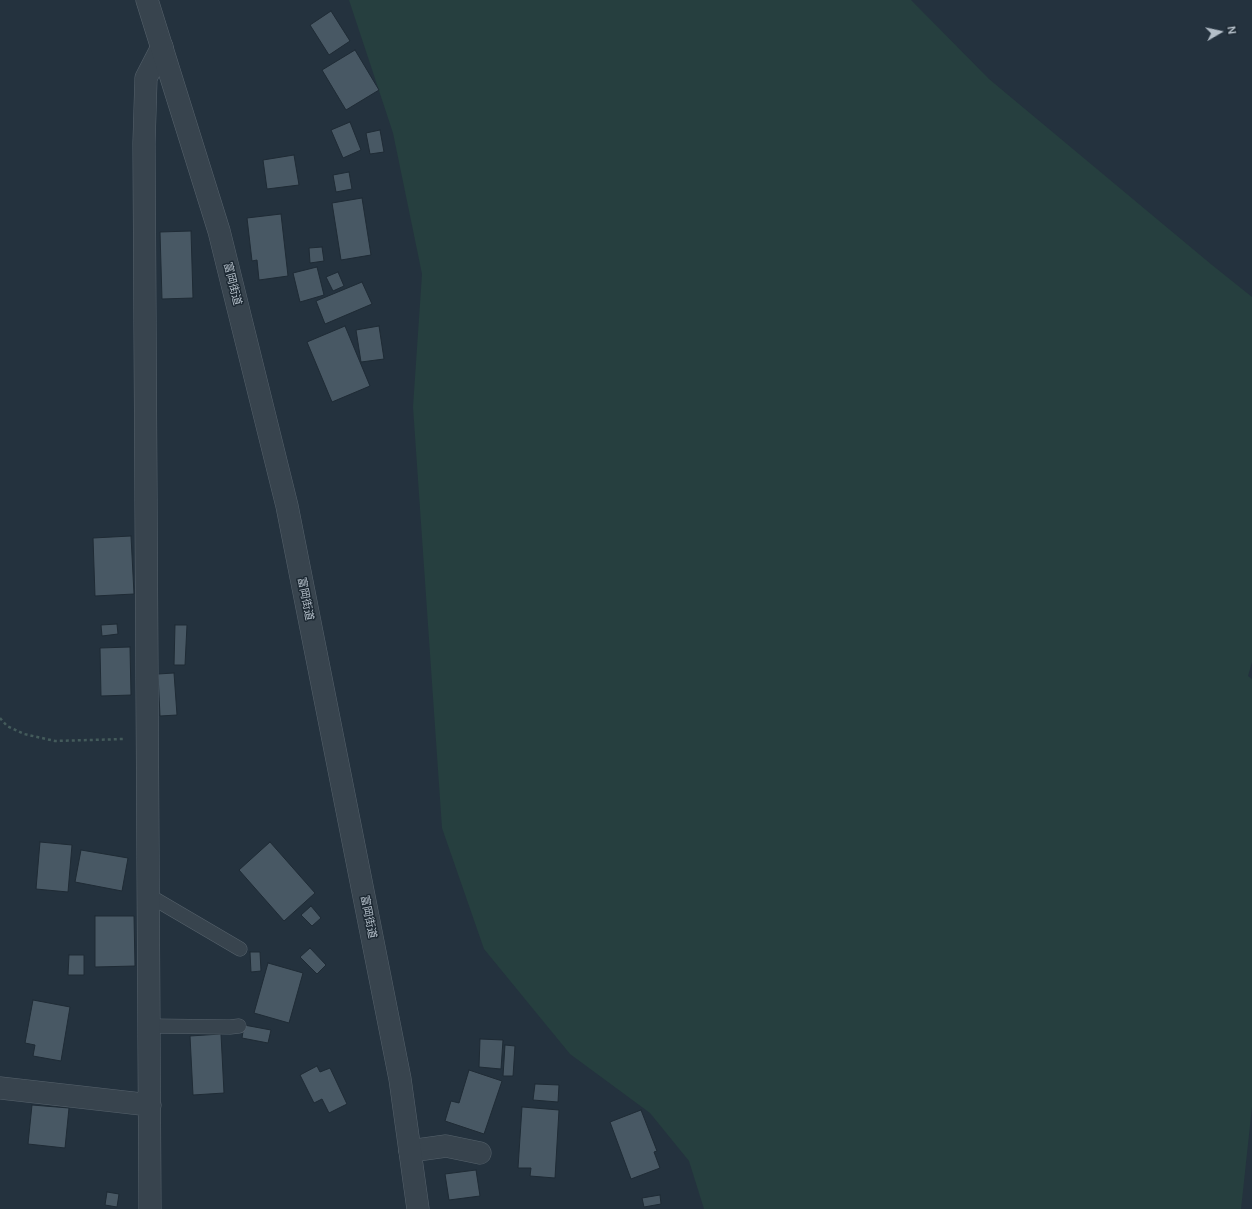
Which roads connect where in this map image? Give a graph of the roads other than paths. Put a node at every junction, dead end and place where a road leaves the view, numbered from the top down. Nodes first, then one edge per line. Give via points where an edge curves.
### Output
1 (147, 0) edge
2 (162, 47) junction
3 (148, 895) junction
4 (240, 949) dead end
5 (149, 1026) junction
6 (238, 1026) dead end
7 (0, 1088) edge
8 (150, 1105) junction
9 (410, 1151) junction
10 (480, 1153) dead end
11 (150, 1209) edge
12 (418, 1209) edge

1 - 2 street, 富岡街道
2 - 3 street via 146,78 144,128
2 - 9 street, 富岡街道 via 219,232 287,506 400,1079
3 - 4 lane
3 - 5 street
5 - 6 lane
5 - 8 street
7 - 8 street
8 - 11 street
9 - 10 street via 446,1146
9 - 12 street, 富岡街道

